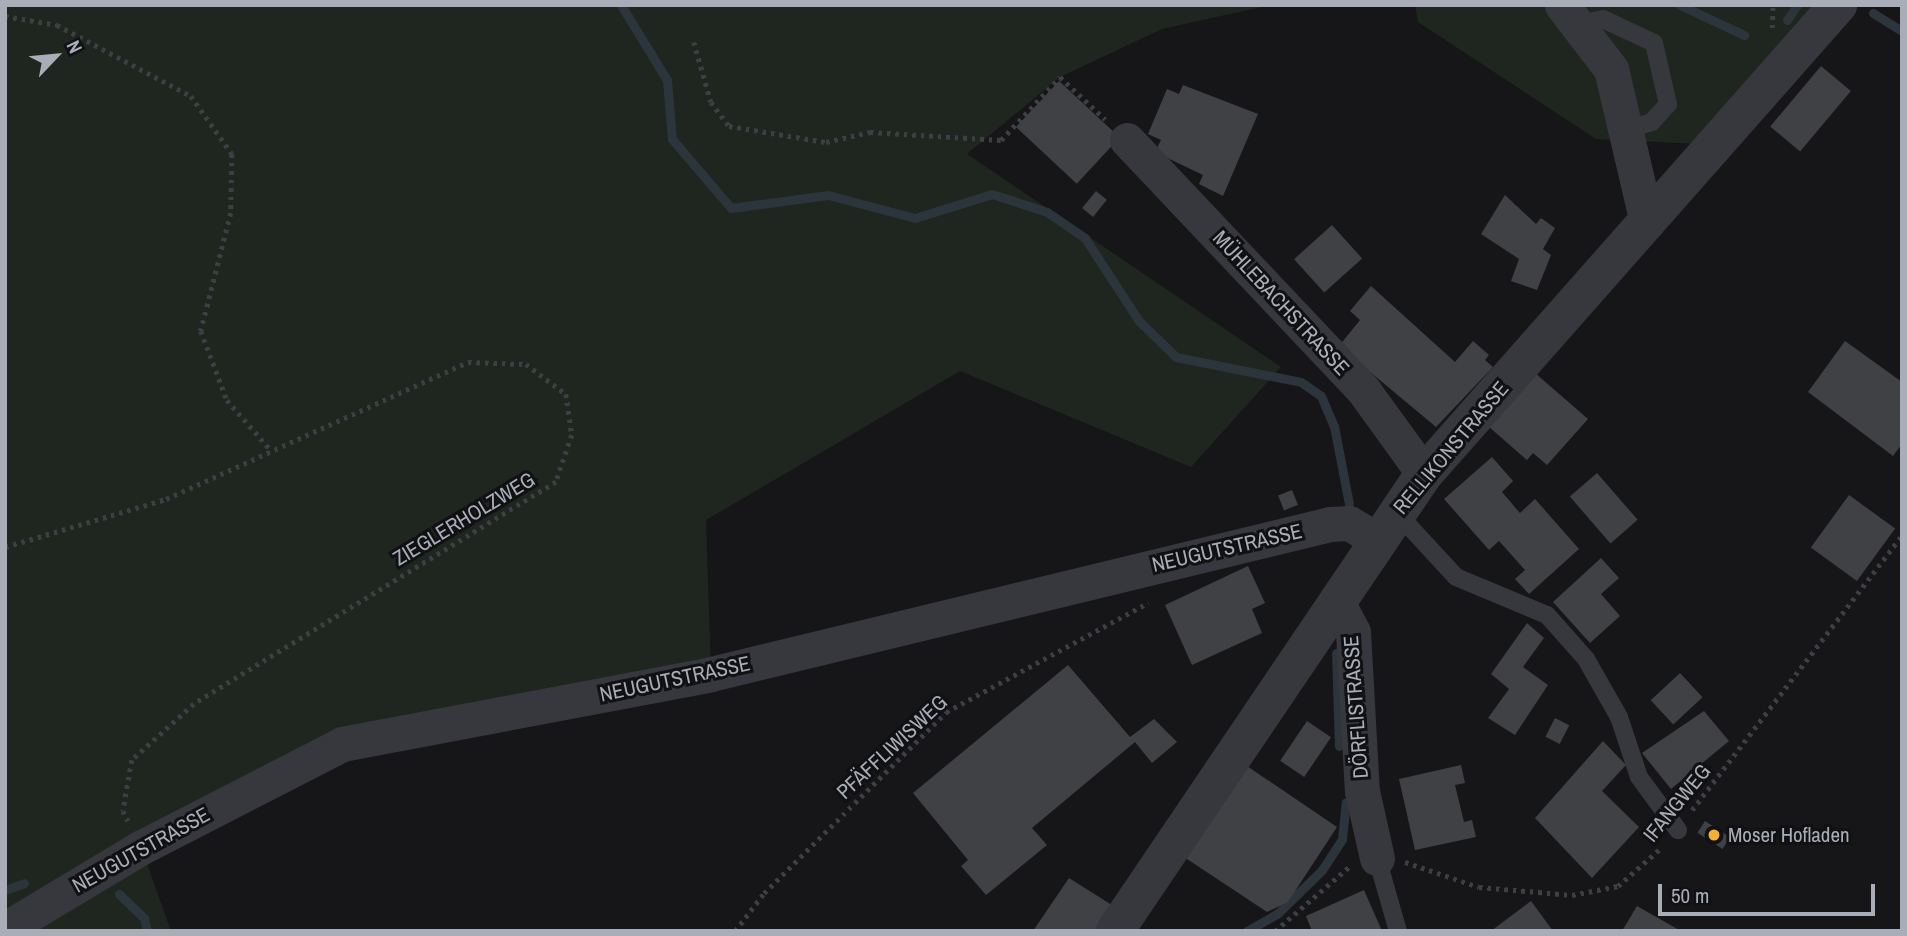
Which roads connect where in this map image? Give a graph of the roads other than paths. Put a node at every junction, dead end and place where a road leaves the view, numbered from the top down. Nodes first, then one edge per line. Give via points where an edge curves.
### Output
1 (1838, 5) edge
2 (1569, 15) edge
3 (1629, 129) junction
4 (1127, 140) road end
5 (1647, 223) junction
6 (1424, 474) junction
7 (1386, 525) junction
8 (1336, 600) junction
9 (1678, 830) road end
10 (1377, 858) joint
11 (5, 929) edge
12 (1115, 931) edge
13 (1398, 931) edge

1 - 5 street, RELLIKONSTRASSE
2 - 3 street via 1611,69
2 - 3 lane via 1603,19 1654,43 1668,104 1651,122
3 - 5 street
4 - 6 street, MÜHLEBACHSTRASSE via 1364,390
5 - 6 street, RELLIKONSTRASSE
6 - 7 street, RELLIKONSTRASSE
7 - 8 street, RELLIKONSTRASSE
7 - 9 lane via 1456,577 1555,624 1586,659 1619,717 1639,777
7 - 11 street, NEUGUTSTRASSE via 1330,524 711,674 342,744 140,848
8 - 10 street, DÖRFLISTRASSE via 1353,632 1362,790
8 - 12 street, RELLIKONSTRASSE
10 - 13 lane

